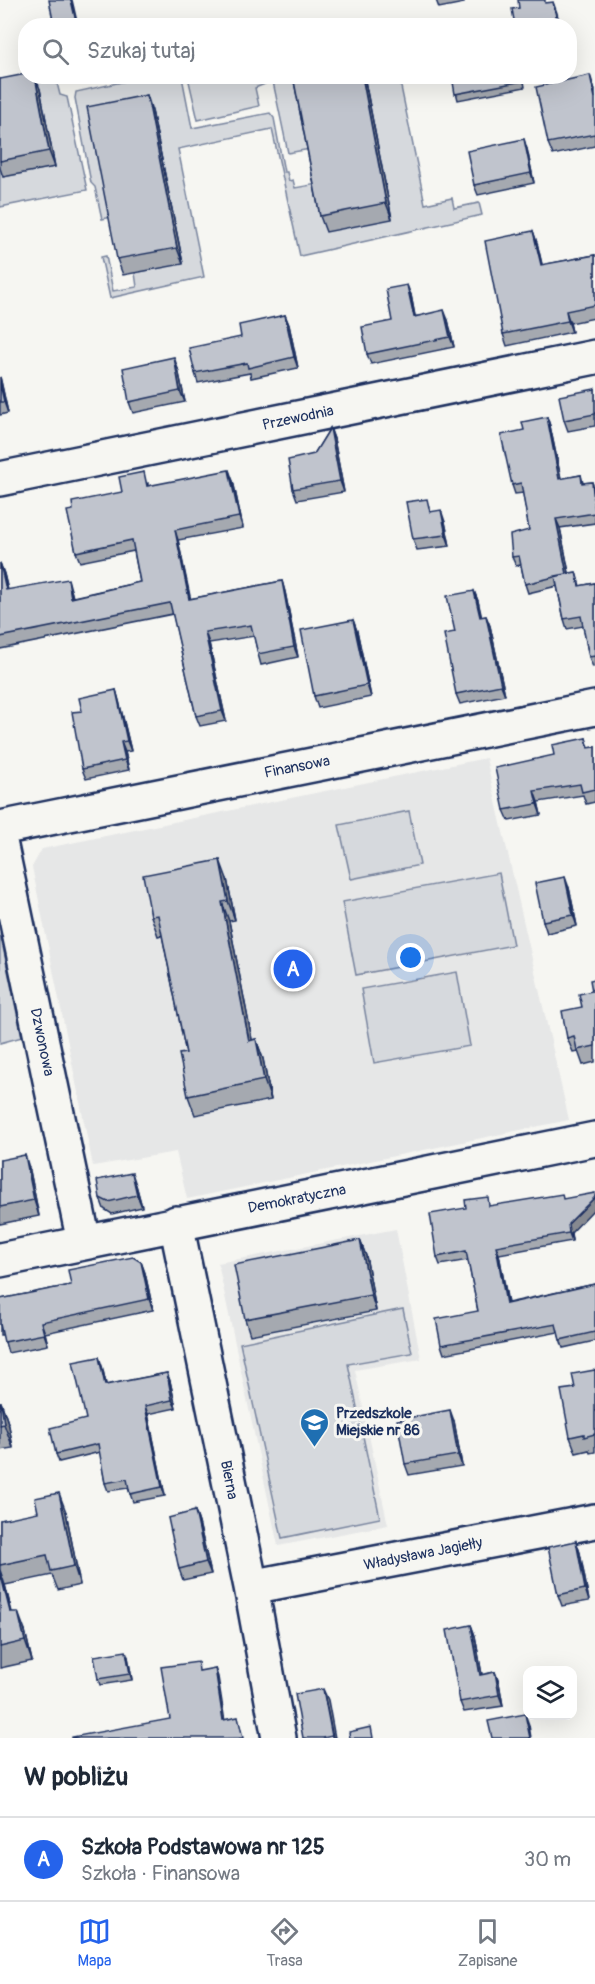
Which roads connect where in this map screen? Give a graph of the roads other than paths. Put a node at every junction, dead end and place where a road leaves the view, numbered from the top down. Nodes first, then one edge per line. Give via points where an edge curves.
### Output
1 (595, 357) edge
2 (0, 479) edge
3 (595, 708) edge
4 (0, 828) edge
5 (0, 842) edge
6 (595, 1139) edge
7 (176, 1224) junction
8 (84, 1242) junction
9 (0, 1260) edge
10 (595, 1521) edge
11 (251, 1587) junction
12 (279, 1738) edge

1 - 2 street, Przewodnia
3 - 4 street, Finansowa
5 - 8 street, Dzwonowa
6 - 7 street, Demokratyczna
7 - 8 street, Demokratyczna
7 - 11 street, Bierna
8 - 9 street, Demokratyczna
10 - 11 street, Władysława Jagiełły
11 - 12 street, Bierna

